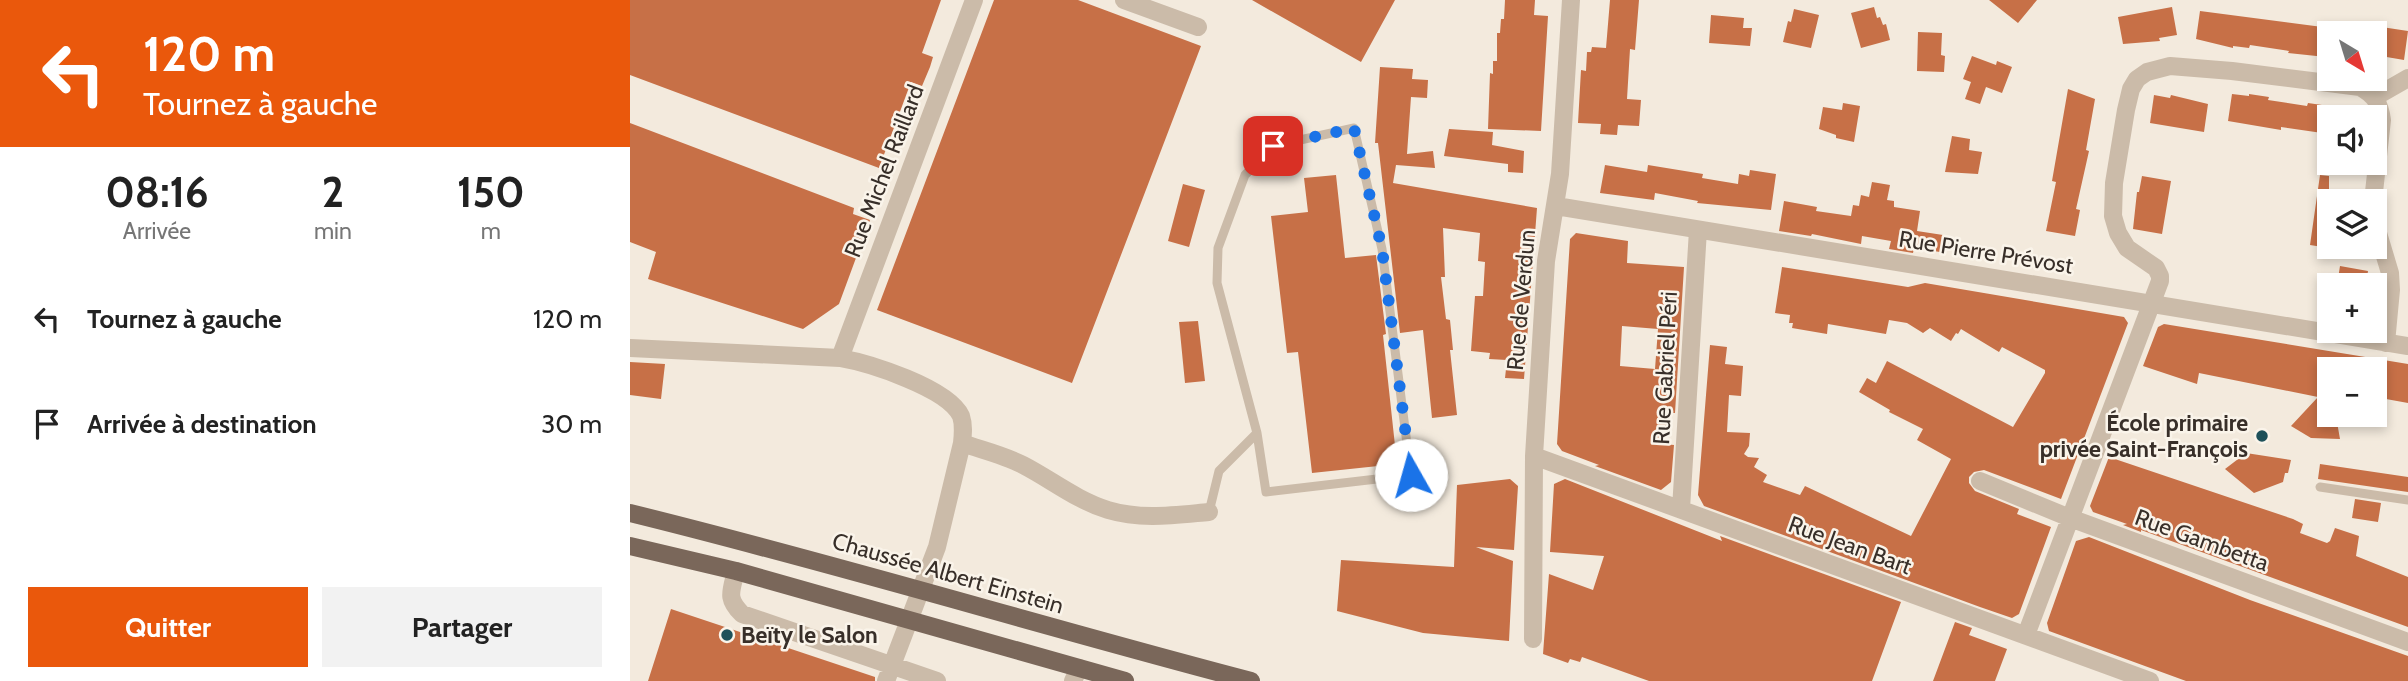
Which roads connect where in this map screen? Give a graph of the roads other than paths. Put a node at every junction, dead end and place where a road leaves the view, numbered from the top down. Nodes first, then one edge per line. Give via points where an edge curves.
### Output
1 (974, 0) edge
2 (1124, 0) edge
3 (1571, 0) edge
4 (1198, 27) dead end
5 (2408, 78) edge
6 (2375, 97) junction
7 (2374, 189) edge
8 (1556, 206) junction
9 (1698, 230) junction
10 (2385, 259) edge
11 (2152, 302) junction
12 (2317, 331) edge
13 (2387, 332) edge
14 (2386, 343) edge
15 (2408, 346) edge
16 (630, 348) edge
17 (840, 358) junction
18 (1257, 433) junction
19 (962, 443) junction
20 (1534, 456) junction
21 (1980, 481) dead end
22 (2320, 487) dead end
23 (2408, 500) edge
24 (1681, 509) junction
25 (1209, 512) joint
26 (630, 513) edge
27 (2070, 518) junction
28 (630, 546) edge
29 (736, 572) junction
30 (922, 590) junction
31 (910, 621) junction
32 (2026, 635) junction
33 (1533, 639) dead end
34 (2408, 642) edge
35 (889, 673) edge
36 (1076, 674) edge
37 (937, 681) edge
38 (1125, 681) edge
39 (1251, 681) edge
40 (2150, 681) edge

1 - 17 street, Rue Michel Raillard
2 - 4 street
3 - 8 street, Rue de Verdun
5 - 6 street
6 - 7 street via 2382,120
6 - 11 street via 2360,87 2204,68 2170,66 2137,79 2126,110 2113,216 2127,248 2159,272
8 - 9 street, Rue Pierre Prévost
8 - 20 street, Rue de Verdun via 1546,261
9 - 11 street, Rue Pierre Prévost
9 - 24 street, Rue Gabriel Péri
10 - 13 street via 2391,290
11 - 12 street, Rue Pierre Prévost
11 - 27 street
14 - 15 street, Rue Pierre Prévost
16 - 17 street
17 - 19 street via 877,368 943,397 961,418
18 - 18 lane via 1217,283 1218,248 1245,175 1273,146 1354,128 1382,249 1411,475 1266,492
18 - 25 lane via 1219,471
19 - 25 street via 1021,463 1067,493 1109,511 1160,517
19 - 30 street
20 - 24 street, Rue Jean Bart
20 - 33 street, Rue de Verdun
21 - 27 street, Rue Gambetta
22 - 23 lane
24 - 32 street, Rue Jean Bart
26 - 30 main road, Chaussée Albert Einstein
27 - 32 street
27 - 34 street, Rue Gambetta
28 - 29 main road
29 - 31 main road
29 - 35 street via 730,596 742,614
30 - 31 street
30 - 39 main road, Chaussée Albert Einstein
31 - 35 street
31 - 36 main road
32 - 40 street, Rue Jean Bart
35 - 37 street
36 - 38 main road

